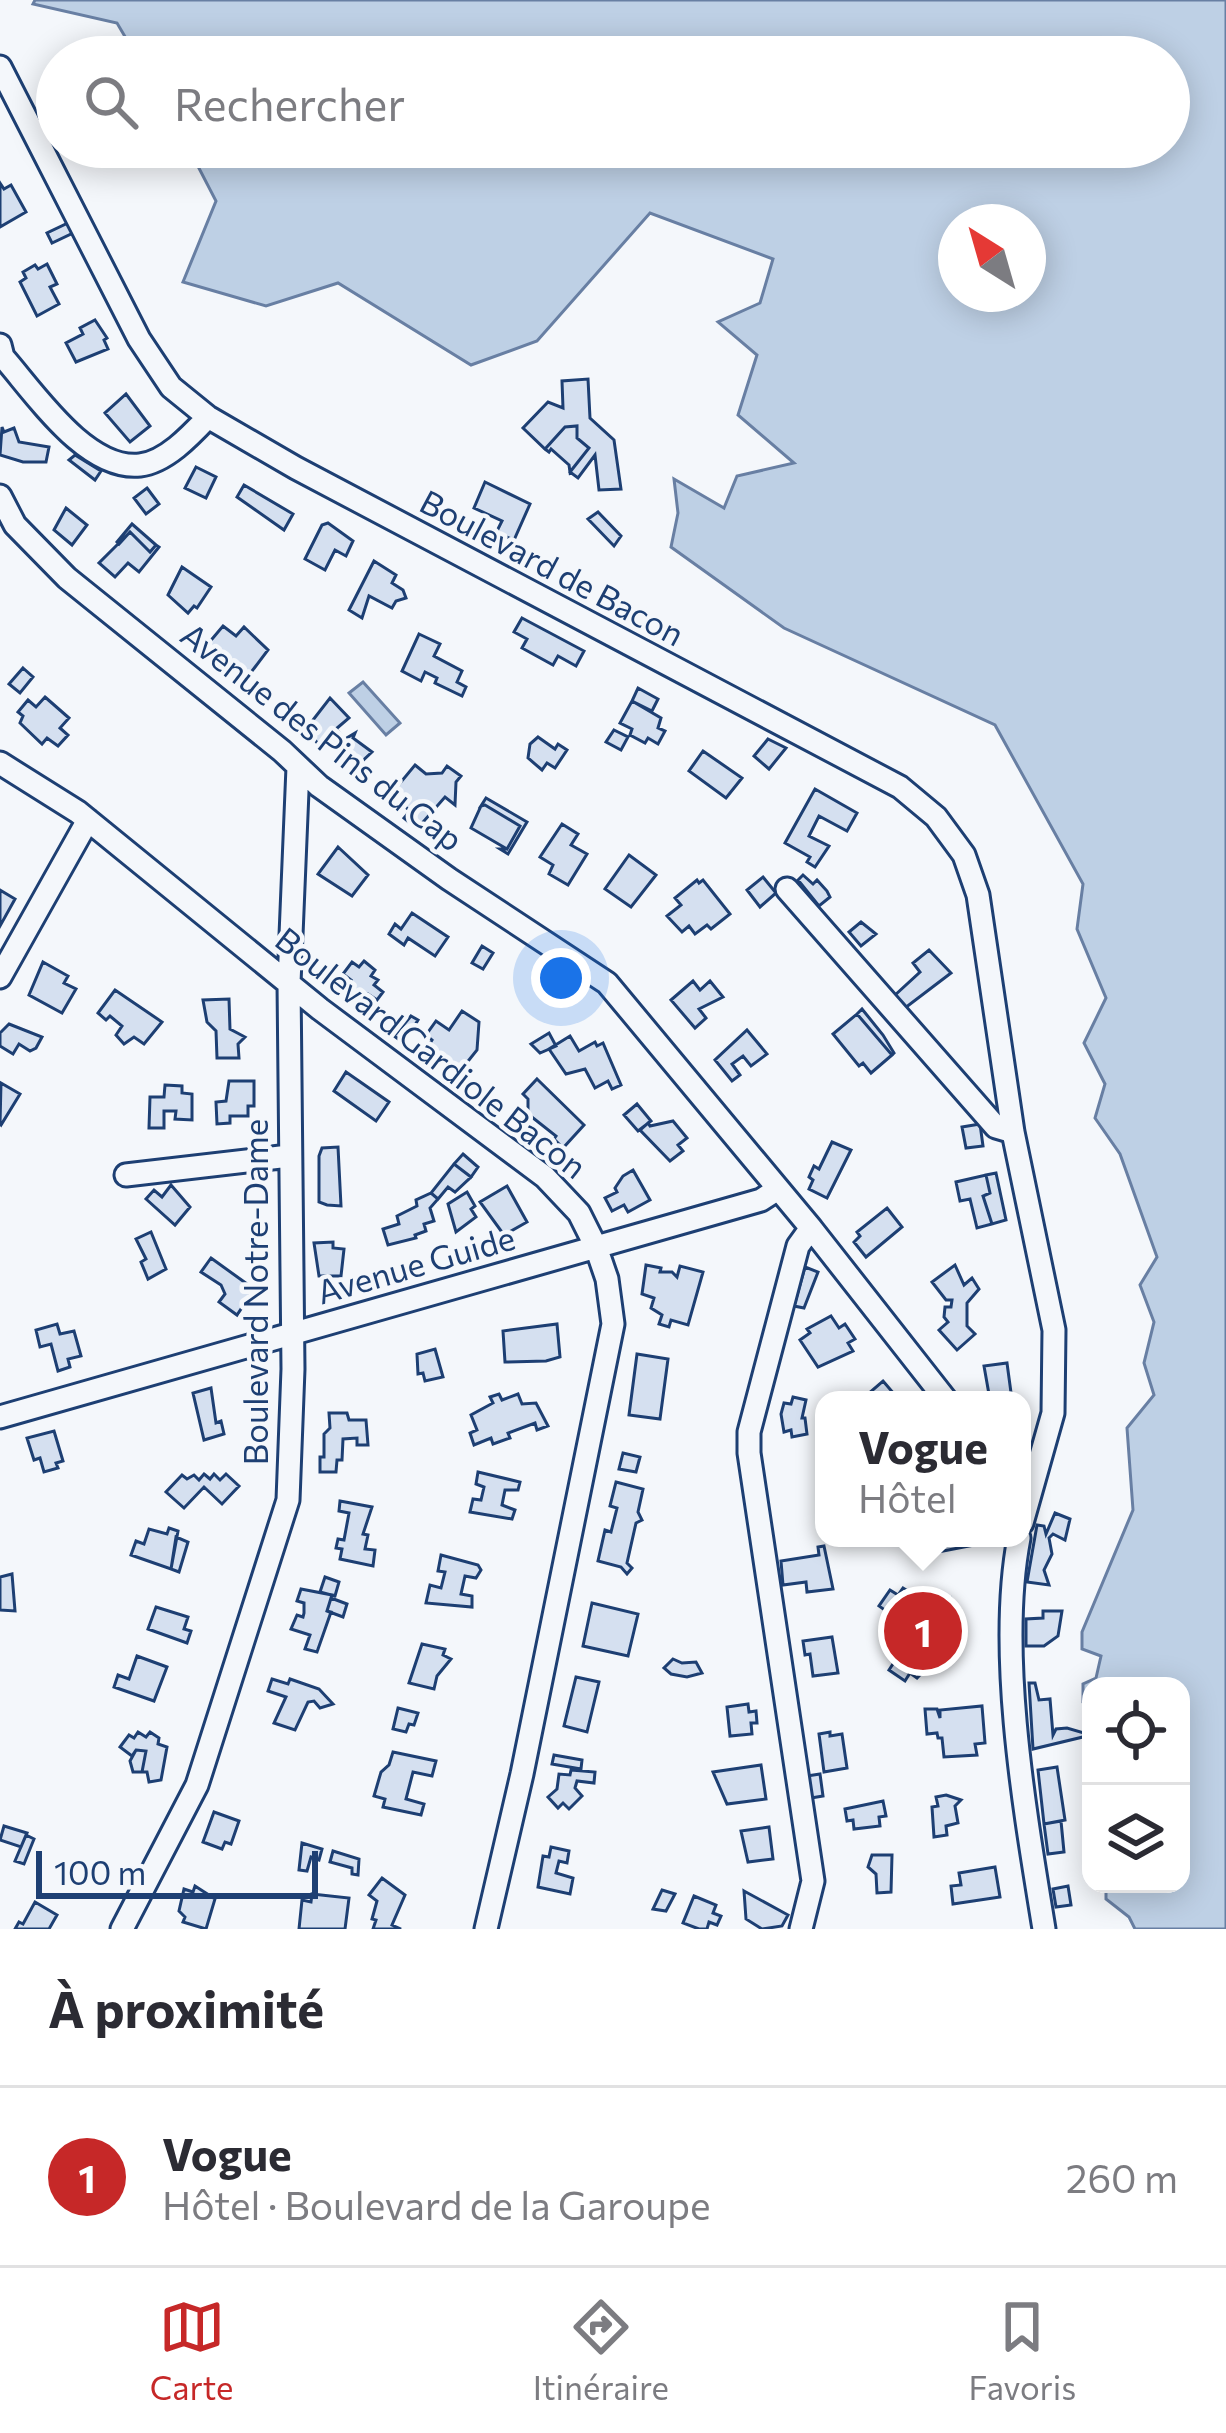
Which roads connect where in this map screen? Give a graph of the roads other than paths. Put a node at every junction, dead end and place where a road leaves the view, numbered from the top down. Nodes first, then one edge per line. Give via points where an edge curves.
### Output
1 (0, 67) edge
2 (36, 137) edge
3 (52, 168) edge
4 (0, 345) edge
5 (208, 417) junction
6 (0, 496) edge
7 (0, 763) edge
8 (298, 767) junction
9 (88, 820) junction
10 (787, 890) dead end
11 (0, 977) edge
12 (289, 983) junction
13 (1013, 1132) junction
14 (289, 1156) junction
15 (126, 1175) dead end
16 (778, 1189) junction
17 (811, 1228) junction
18 (596, 1247) junction
19 (291, 1336) junction
20 (939, 1391) edge
21 (0, 1418) edge
22 (1031, 1490) edge
23 (1017, 1547) edge
24 (122, 1929) edge
25 (485, 1929) edge
26 (801, 1929) edge
27 (1044, 1929) edge

1 - 2 street, Boulevard de Bacon
3 - 5 street, Boulevard de Bacon via 139,339 171,387
4 - 5 street via 74,439 112,461 141,465 182,444
5 - 13 street, Boulevard de Bacon via 900,788 936,817 964,855 978,895
6 - 8 street, Avenue des Pins du Cap via 15,525 68,578
7 - 9 street, Boulevard Gardiole Bacon
8 - 12 street, Boulevard Notre-Dame
8 - 16 street, Avenue des Pins du Cap via 607,983
9 - 11 street
9 - 12 street, Boulevard Gardiole Bacon
10 - 13 street via 995,1126
12 - 14 street, Boulevard Notre-Dame
12 - 18 street, Boulevard Gardiole Bacon via 544,1178 579,1213
13 - 22 street, Boulevard de Bacon via 1054,1330 1053,1413
14 - 15 street
14 - 19 street, Boulevard Notre-Dame
16 - 17 street, Avenue des Pins du Cap
16 - 18 street, Avenue Guide
17 - 20 street
17 - 26 street via 798,1246 748,1432 813,1880
18 - 19 street, Avenue Guide
18 - 25 street, Boulevard Gardiole Bacon via 613,1324
19 - 21 street, Avenue Guide
19 - 24 street, Boulevard Notre-Dame via 288,1500 197,1785
23 - 27 street via 1013,1689

